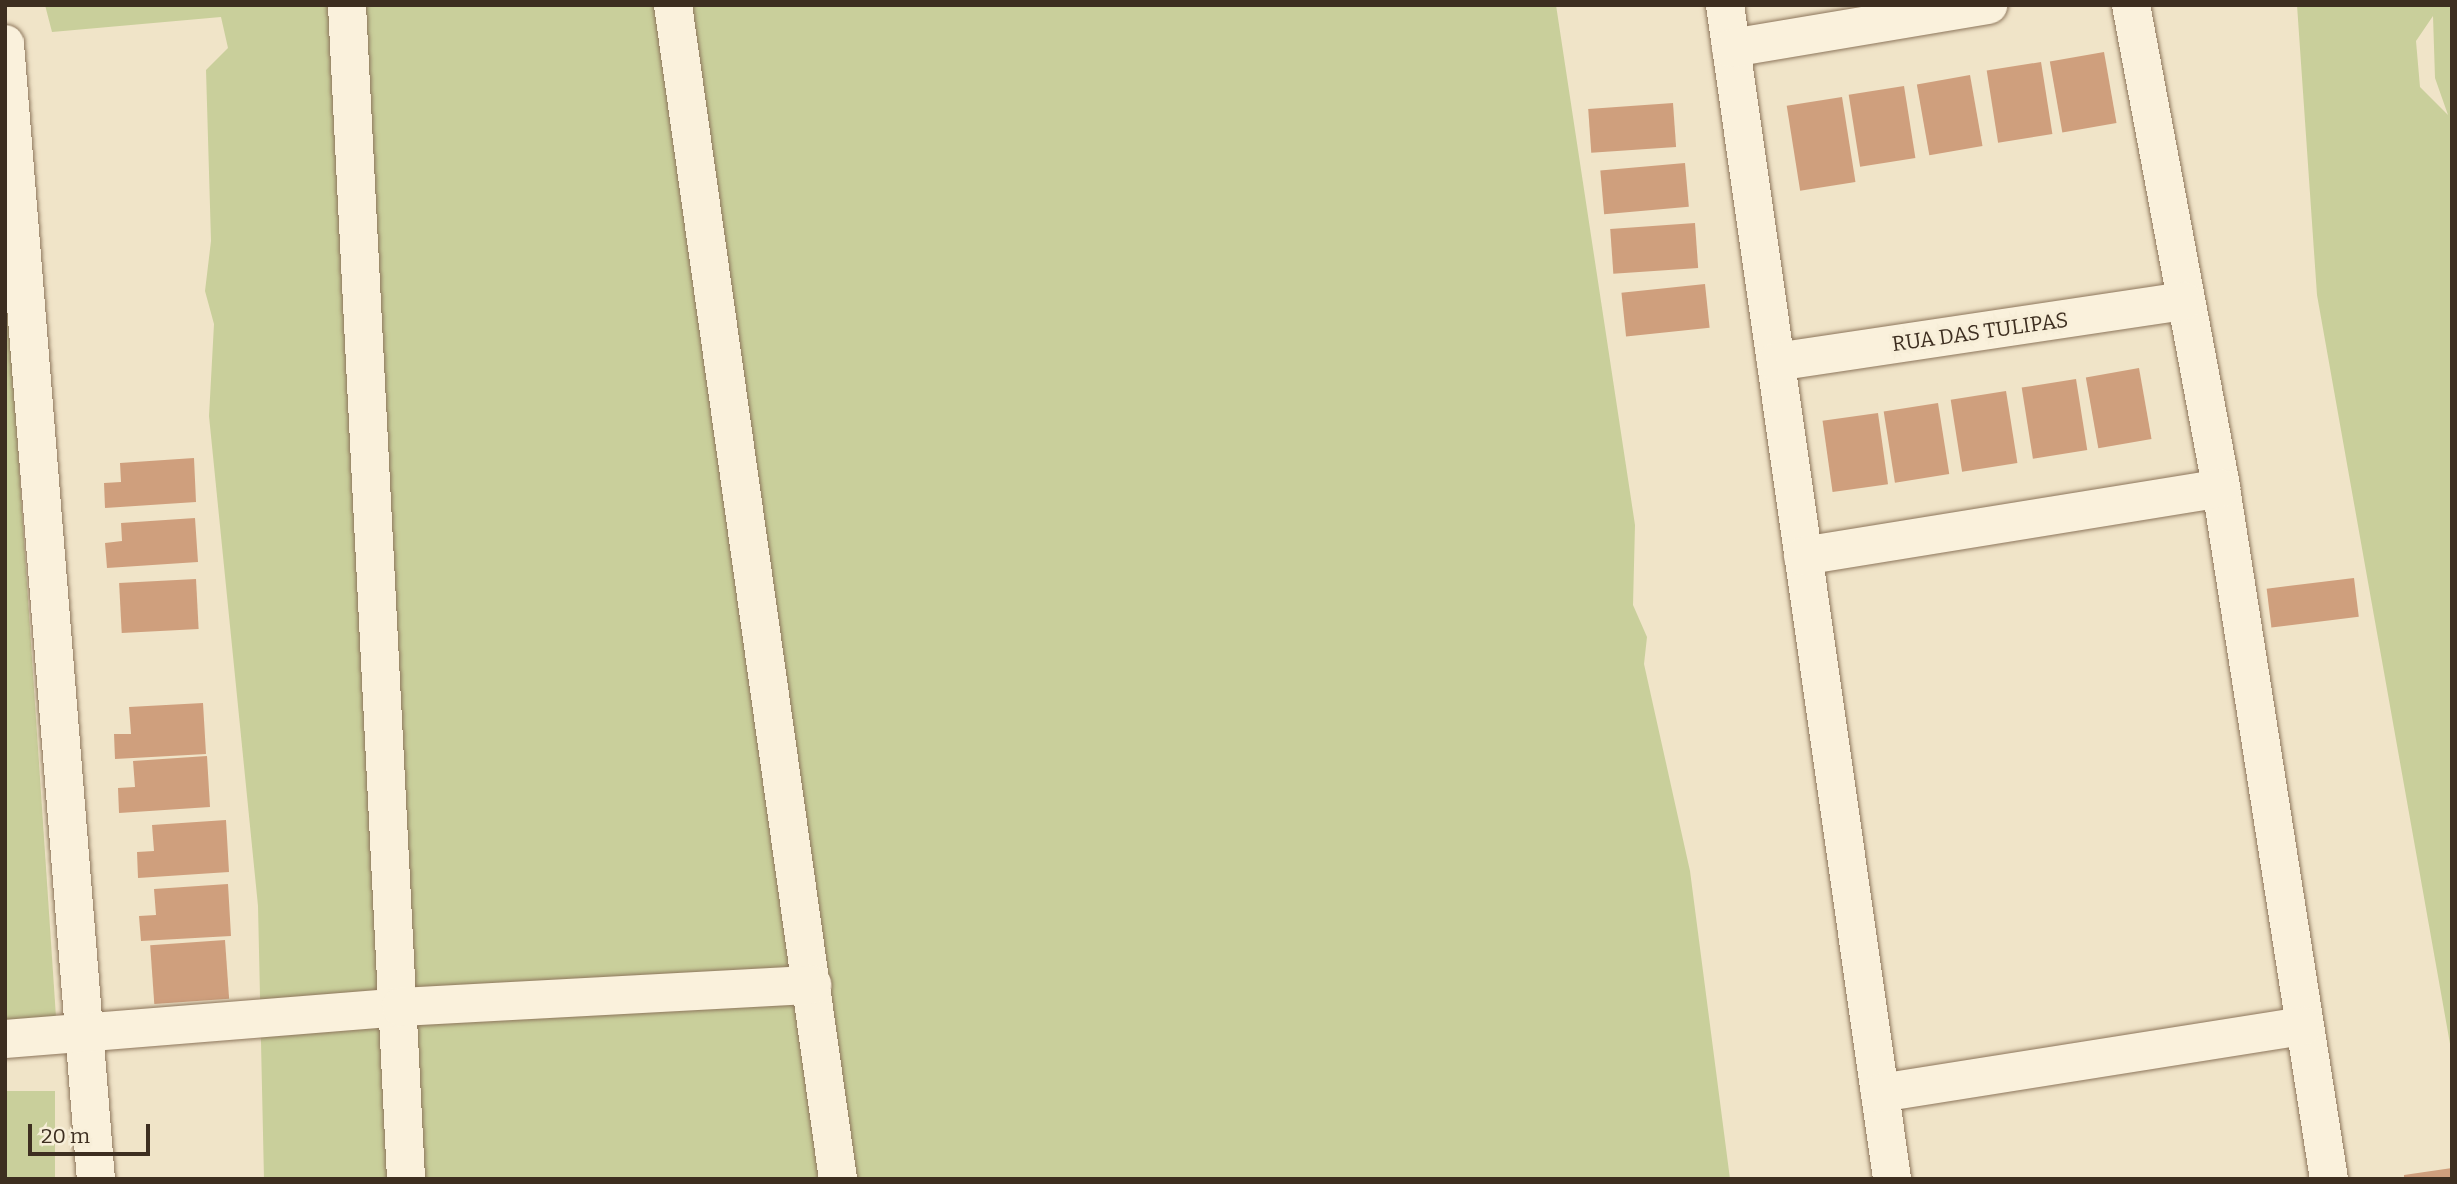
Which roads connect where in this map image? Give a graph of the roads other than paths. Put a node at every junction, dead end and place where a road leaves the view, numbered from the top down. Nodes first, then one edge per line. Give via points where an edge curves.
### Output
1 (347, 5) edge
2 (673, 5) edge
3 (1725, 5) edge
4 (1988, 5) edge
5 (2131, 5) edge
6 (5, 44) edge
7 (1731, 48) junction
8 (2183, 301) junction
9 (1776, 362) junction
10 (2221, 488) junction
11 (1803, 556) junction
12 (812, 985) junction
13 (401, 1007) junction
14 (2303, 1026) junction
15 (88, 1032) junction
16 (5, 1039) edge
17 (1880, 1093) junction
18 (96, 1179) edge
19 (406, 1179) edge
20 (838, 1179) edge
21 (1892, 1179) edge
22 (2329, 1179) edge

1 - 13 street
2 - 12 street
3 - 7 street
4 - 7 street
5 - 8 street
6 - 15 street
7 - 9 street
8 - 9 street, RUA DAS TULIPAS
8 - 10 street
9 - 11 street
10 - 11 street
10 - 14 street
11 - 17 street
12 - 13 street
12 - 20 street
13 - 15 street
13 - 19 street
14 - 17 street
14 - 22 street
15 - 16 street
15 - 18 street
17 - 21 street

